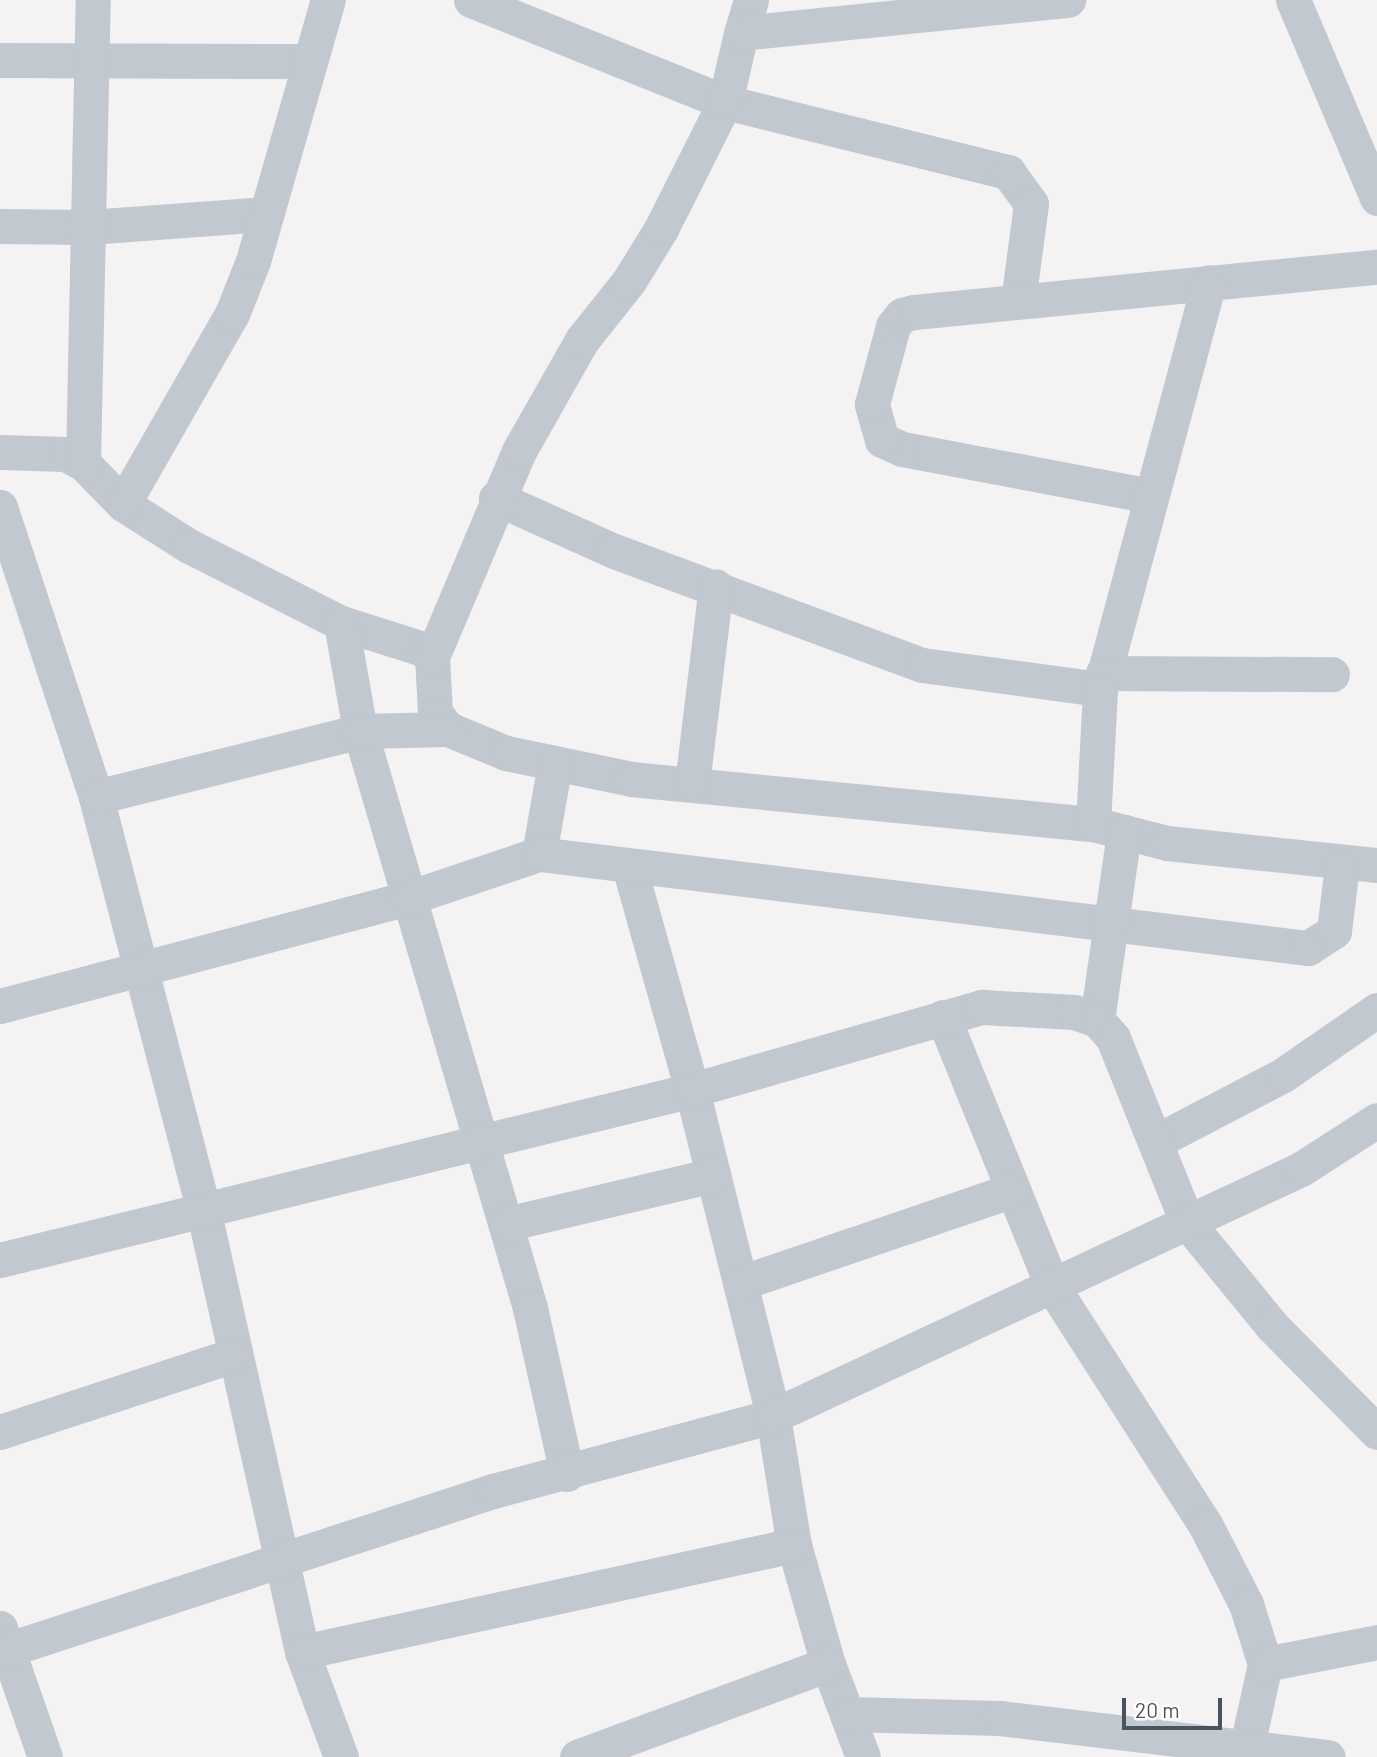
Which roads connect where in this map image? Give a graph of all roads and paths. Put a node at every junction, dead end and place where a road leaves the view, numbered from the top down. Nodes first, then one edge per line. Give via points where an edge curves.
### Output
1 (93, 0) edge
2 (328, 0) edge
3 (471, 0) edge
4 (751, 0) edge
5 (1293, 0) edge
6 (1051, 2) edge
7 (741, 33) junction
8 (93, 56) junction
9 (0, 60) edge
10 (310, 61) junction
11 (725, 102) junction
12 (1377, 198) edge
13 (267, 214) junction
14 (0, 226) edge
15 (89, 227) junction
16 (1377, 267) edge
17 (1209, 282) junction
18 (1018, 300) junction
19 (0, 452) edge
20 (83, 463) junction
21 (1152, 496) junction
22 (496, 498) junction
23 (123, 504) junction
24 (0, 507) edge
25 (716, 586) junction
26 (341, 623) junction
27 (432, 657) junction
28 (1332, 674) dead end
29 (1102, 681) junction
30 (448, 729) junction
31 (360, 731) junction
32 (555, 764) junction
33 (692, 784) junction
34 (96, 797) junction
35 (1108, 828) junction
36 (539, 854) junction
37 (1342, 865) junction
38 (1377, 865) edge
39 (629, 866) junction
40 (408, 898) junction
41 (1113, 923) junction
42 (140, 967) junction
43 (0, 1006) edge
44 (1377, 1010) edge
45 (943, 1017) junction
46 (1097, 1020) junction
47 (692, 1090) junction
48 (1377, 1120) edge
49 (483, 1142) junction
50 (1155, 1142) junction
51 (713, 1175) junction
52 (1013, 1189) junction
53 (204, 1213) junction
54 (1188, 1222) junction
55 (506, 1224) junction
56 (0, 1260) edge
57 (740, 1283) junction
58 (1052, 1286) junction
59 (234, 1355) junction
60 (773, 1416) junction
61 (0, 1432) edge
62 (1377, 1432) edge
63 (567, 1474) junction
64 (794, 1545) junction
65 (279, 1561) junction
66 (1377, 1642) edge
67 (2, 1643) edge
68 (302, 1652) junction
69 (828, 1664) junction
70 (1265, 1664) junction
71 (847, 1714) junction
72 (1247, 1746) junction
73 (45, 1757) edge
74 (341, 1757) edge
75 (577, 1757) edge
76 (863, 1757) edge
77 (1328, 1757) edge

1 - 8 street
2 - 10 street
3 - 11 street
4 - 7 street
5 - 12 street
6 - 7 street
7 - 11 street
8 - 9 street
8 - 10 street
8 - 15 street
10 - 13 street
11 - 18 street via 1008,172 1031,204
11 - 22 street via 661,229 629,281 582,340
13 - 15 street
13 - 23 street via 232,314
14 - 15 street
15 - 20 street
16 - 17 street
17 - 18 street
17 - 21 street
18 - 21 street via 902,315 893,326 872,404 882,440 902,449
19 - 20 street via 65,454
20 - 23 street
21 - 29 street
22 - 25 street via 614,551
22 - 27 street
23 - 26 street via 189,547
24 - 34 street
25 - 29 street via 922,665
25 - 33 street
26 - 27 street via 423,649
26 - 31 street
27 - 30 street via 430,695 435,713
28 - 29 street
29 - 35 street
30 - 31 street
30 - 32 street via 506,754
31 - 34 street
31 - 40 street
32 - 33 street
32 - 36 street
33 - 35 street
34 - 42 street
35 - 37 street via 1167,843
35 - 41 street
36 - 39 street
36 - 40 street
37 - 38 street
37 - 41 street via 1334,931 1308,948
39 - 41 street
39 - 47 street
40 - 42 street
40 - 49 street
41 - 46 street
42 - 43 street
42 - 53 street
44 - 50 street via 1283,1075
45 - 46 street via 982,1007 1074,1012
45 - 47 street
45 - 52 street
46 - 50 street via 1112,1038
47 - 49 street
47 - 51 street
48 - 54 street via 1301,1169
49 - 53 street
49 - 55 street
50 - 54 street
51 - 55 street
51 - 57 street
52 - 57 street
52 - 58 street
53 - 56 street
53 - 59 street
54 - 58 street
54 - 62 street via 1272,1326
55 - 63 street
57 - 60 street
58 - 60 street
58 - 70 street via 1206,1526 1246,1604
59 - 61 street
59 - 65 street
60 - 63 street
60 - 64 street
63 - 65 street via 493,1491
64 - 68 street
64 - 69 street
65 - 67 street
65 - 68 street
66 - 70 street
67 - 73 street
68 - 74 street
69 - 71 street
69 - 75 street
70 - 72 street
71 - 72 street via 1000,1718
71 - 76 street
72 - 77 street

